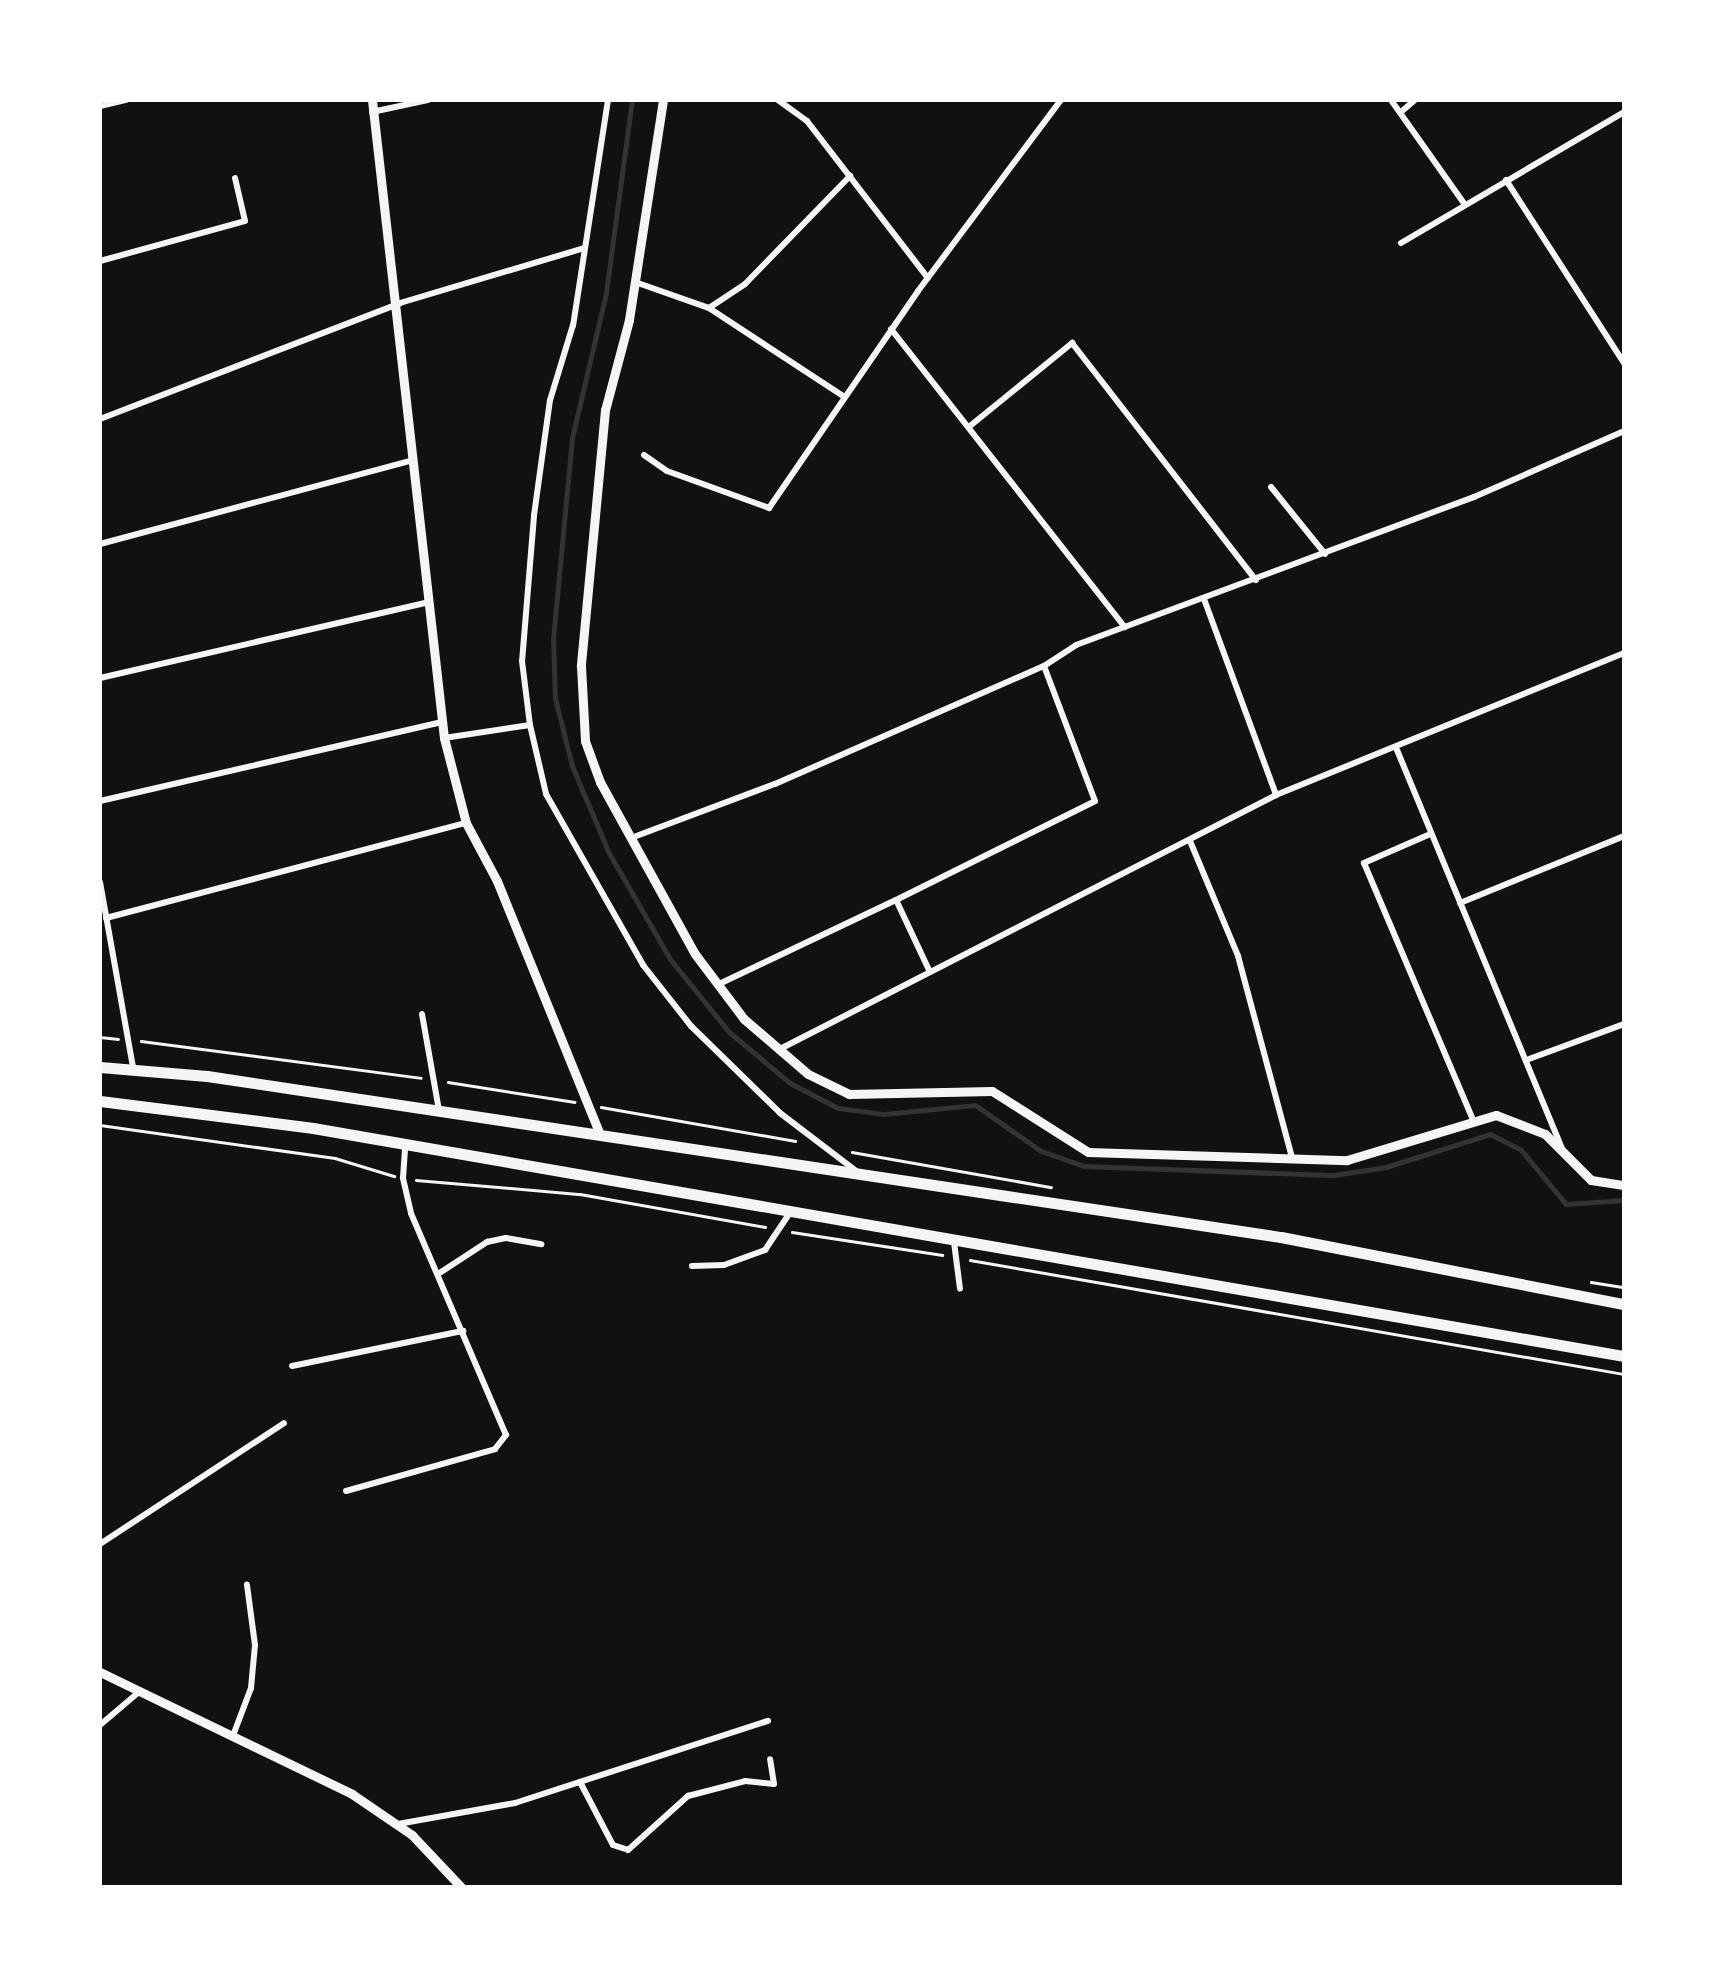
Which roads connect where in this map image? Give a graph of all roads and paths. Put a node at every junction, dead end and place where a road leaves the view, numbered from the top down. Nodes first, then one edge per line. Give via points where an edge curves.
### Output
1 (126, 100) edge
2 (372, 100) edge
3 (428, 100) edge
4 (608, 100) edge
5 (663, 100) edge
6 (778, 100) edge
7 (1061, 100) edge
8 (1391, 100) edge
9 (1415, 100) edge
10 (100, 106) edge
11 (372, 112) junction
12 (1401, 112) junction
13 (1624, 112) edge
14 (850, 176) junction
15 (235, 178) dead end
16 (1506, 180) junction
17 (1465, 204) junction
18 (1401, 243) dead end
19 (585, 247) junction
20 (100, 262) edge
21 (928, 278) junction
22 (635, 282) junction
23 (400, 304) junction
24 (709, 308) junction
25 (891, 329) junction
26 (1624, 362) edge
27 (843, 396) junction
28 (100, 419) edge
29 (970, 426) junction
30 (1624, 431) edge
31 (644, 455) dead end
32 (415, 460) junction
33 (1270, 487) dead end
34 (100, 544) edge
35 (1325, 554) junction
36 (1256, 580) junction
37 (1204, 599) junction
38 (430, 602) junction
39 (1126, 627) junction
40 (1624, 654) edge
41 (1044, 666) junction
42 (100, 678) edge
43 (442, 722) junction
44 (530, 726) junction
45 (444, 738) junction
46 (1397, 750) junction
47 (1276, 796) junction
48 (100, 801) edge
49 (466, 822) junction
50 (1428, 835) junction
51 (1624, 836) edge
52 (630, 838) junction
53 (1190, 841) junction
54 (100, 882) edge
55 (896, 900) junction
56 (1460, 903) junction
57 (106, 918) junction
58 (929, 970) junction
59 (716, 985) junction
60 (422, 1014) dead end
61 (1624, 1024) edge
62 (100, 1037) edge
63 (128, 1040) junction
64 (777, 1050) junction
65 (1529, 1059) junction
66 (100, 1067) edge
67 (134, 1070) junction
68 (434, 1080) junction
69 (100, 1100) edge
70 (589, 1105) junction
71 (439, 1111) junction
72 (1472, 1118) junction
73 (100, 1125) edge
74 (600, 1135) junction
75 (405, 1146) junction
76 (824, 1146) junction
77 (1565, 1154) junction
78 (1293, 1163) junction
79 (859, 1174) junction
80 (403, 1178) junction
81 (1624, 1184) edge
82 (1066, 1190) dead end
83 (789, 1214) junction
84 (779, 1230) junction
85 (954, 1242) junction
86 (541, 1244) dead end
87 (956, 1258) junction
88 (692, 1266) dead end
89 (438, 1274) junction
90 (1587, 1282) dead end
91 (1624, 1287) edge
92 (960, 1289) dead end
93 (1624, 1304) edge
94 (463, 1331) junction
95 (1624, 1356) edge
96 (292, 1366) dead end
97 (1624, 1374) edge
98 (284, 1423) dead end
99 (346, 1491) dead end
100 (100, 1544) edge
101 (247, 1585) dead end
102 (100, 1672) edge
103 (140, 1691) junction
104 (768, 1721) dead end
105 (100, 1725) edge
106 (234, 1734) junction
107 (770, 1759) dead end
108 (580, 1782) junction
109 (397, 1824) junction
110 (461, 1887) edge

1 - 10 street
2 - 11 street
3 - 11 street
4 - 19 street
5 - 22 street
6 - 14 street via 807,121
7 - 21 street
8 - 12 street
9 - 12 street
11 - 23 street
12 - 17 street
13 - 16 street
14 - 21 street
14 - 24 street via 745,284
15 - 20 street via 245,220
16 - 17 street
16 - 26 street
17 - 18 street
19 - 23 street
19 - 44 street via 550,400 534,516 522,661
21 - 25 street
22 - 24 street
22 - 52 street via 605,410 581,666 585,740
23 - 28 street
23 - 32 street
24 - 27 street
25 - 27 street
25 - 29 street
27 - 31 street via 769,508 667,471
29 - 36 street via 1072,343
29 - 39 street
30 - 35 street
32 - 34 street
32 - 38 street
33 - 35 street
35 - 36 street
36 - 37 street
37 - 39 street
37 - 47 street
38 - 42 street
38 - 43 street
39 - 41 street via 1076,644
40 - 46 street
41 - 52 street
41 - 55 street via 1095,802
43 - 45 street
43 - 48 street
44 - 45 street
44 - 76 street via 546,794 643,965 690,1026
45 - 49 street
46 - 47 street
46 - 50 street
47 - 53 street
49 - 57 street
49 - 70 street
50 - 56 street
50 - 72 street via 1364,863
51 - 56 street
52 - 59 street
53 - 58 street
53 - 78 street via 1238,956
54 - 57 street
55 - 58 street
55 - 59 street
56 - 65 street
57 - 63 street
58 - 64 street
59 - 64 street
60 - 68 street
61 - 65 street
62 - 63 path
63 - 67 street
63 - 68 path
64 - 78 street via 848,1094 992,1091 1088,1152
65 - 77 street
66 - 67 highway
67 - 71 highway
68 - 70 path
68 - 71 street
69 - 75 highway
70 - 74 street
70 - 76 path
71 - 74 highway
72 - 77 street via 1522,1121
72 - 78 street via 1390,1151
73 - 80 path via 334,1158
74 - 79 highway
75 - 80 street
75 - 83 highway
76 - 79 street
76 - 82 path
77 - 81 street via 1591,1180
79 - 93 highway via 1280,1237
80 - 84 path via 580,1194
80 - 89 street
83 - 84 street
83 - 85 highway
84 - 87 path
84 - 88 street via 765,1250 724,1265
85 - 87 street
85 - 95 highway
86 - 89 street via 487,1242
87 - 92 street
87 - 97 path
89 - 94 street
90 - 91 path
94 - 96 street
94 - 99 street via 506,1435 495,1449
98 - 100 street
101 - 106 street via 255,1646 251,1688
102 - 103 street
103 - 105 street
103 - 106 street
104 - 108 street
106 - 109 street
107 - 108 street via 774,1784 745,1781 688,1796 628,1850 613,1845
108 - 109 street via 444,1820
109 - 110 street

